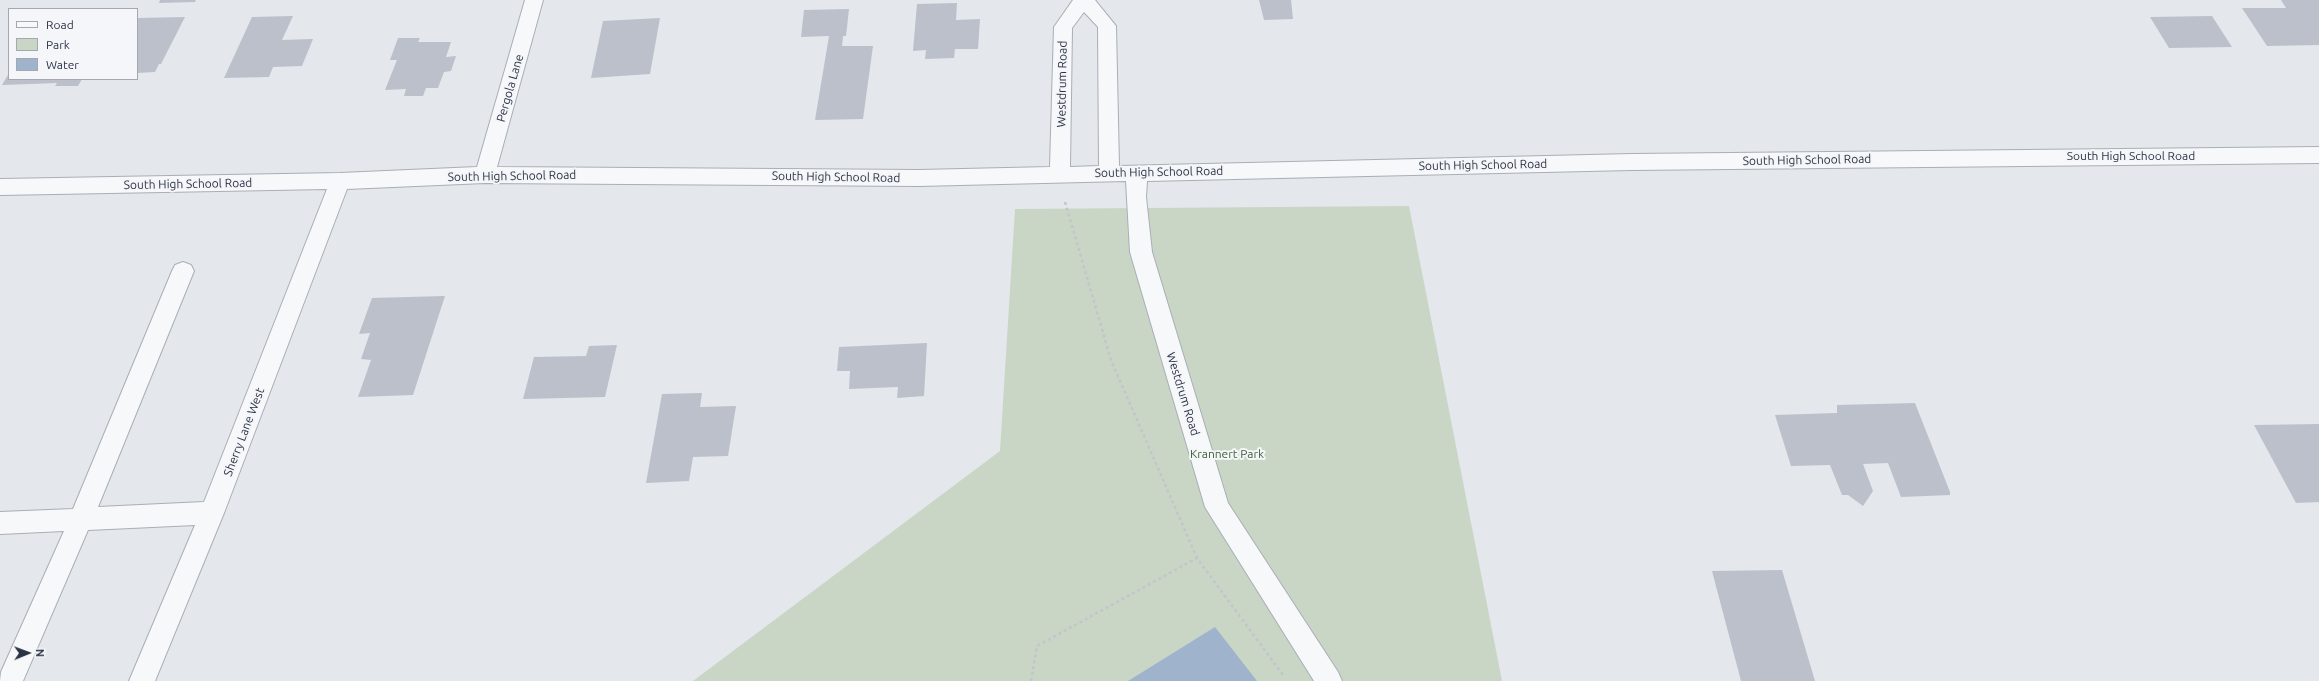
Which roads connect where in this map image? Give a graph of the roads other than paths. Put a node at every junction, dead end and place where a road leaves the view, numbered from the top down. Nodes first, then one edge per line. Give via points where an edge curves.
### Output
1 (534, 0) edge
2 (1084, 0) edge
3 (2319, 155) edge
4 (1137, 172) junction
5 (1109, 173) junction
6 (1060, 174) junction
7 (485, 175) junction
8 (340, 181) junction
9 (0, 187) edge
10 (183, 271) dead end
11 (212, 513) junction
12 (81, 519) junction
13 (0, 523) edge
14 (10, 681) edge
15 (142, 681) edge
16 (1329, 681) edge

1 - 7 street, Pergola Lane
2 - 5 street via 1107,26
2 - 6 street, Westdrum Road via 1063,27
3 - 4 street, South High School Road via 1632,162
4 - 5 street, South High School Road
4 - 16 street, Westdrum Road via 1136,197 1141,252 1217,507
5 - 6 street, South High School Road
6 - 7 street, South High School Road via 919,178
7 - 8 street, South High School Road
8 - 9 street, South High School Road
8 - 11 street, Sherry Lane West
10 - 12 street
11 - 12 street
11 - 15 street, Sherry Lane West
12 - 13 street
12 - 14 street

